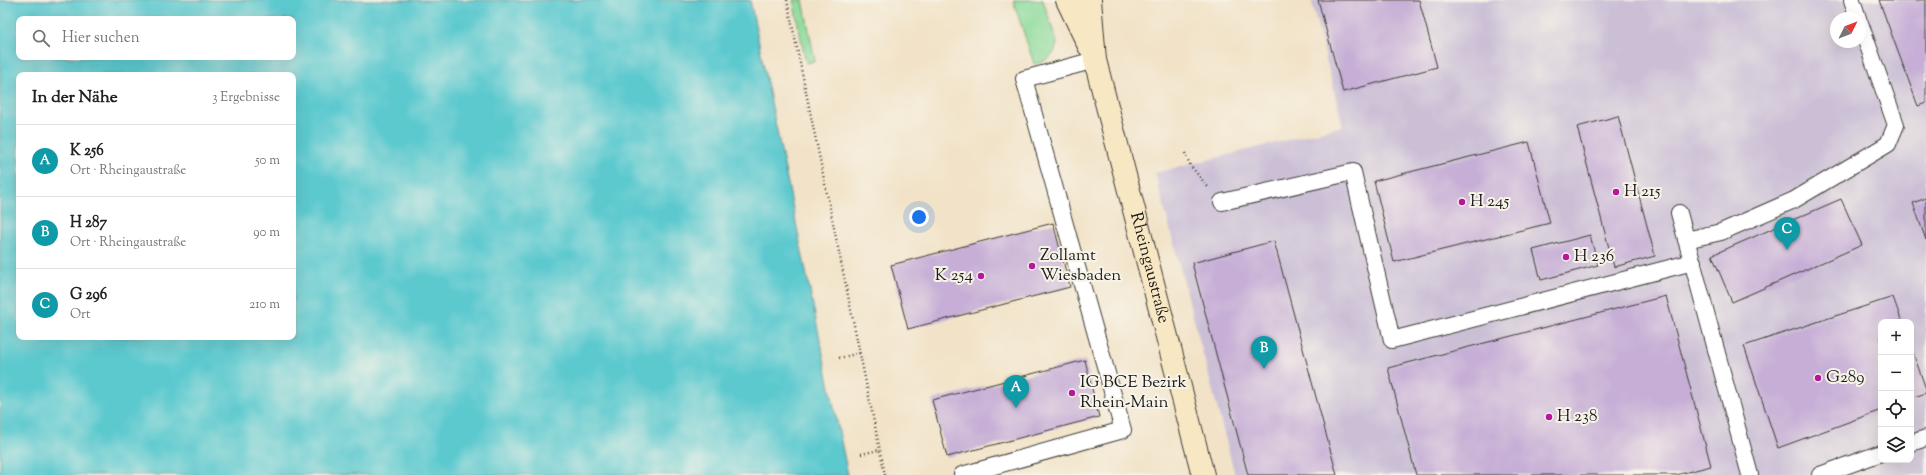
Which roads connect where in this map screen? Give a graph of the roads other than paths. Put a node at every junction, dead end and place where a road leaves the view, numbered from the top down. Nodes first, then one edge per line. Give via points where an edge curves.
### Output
1 (1067, 0) edge
2 (1090, 0) edge
3 (1852, 0) edge
4 (1856, 12) edge
5 (1866, 40) edge
6 (1095, 60) junction
7 (1222, 202) road end
8 (1679, 214) dead end
9 (1686, 240) junction
10 (1693, 262) junction
11 (1926, 438) edge
12 (1914, 442) edge
13 (1878, 454) edge
14 (962, 475) edge
15 (1203, 475) edge
16 (1750, 475) edge
17 (1820, 475) edge

1 - 6 street, Rheingaustraße
2 - 6 street, Rheingaustraße
3 - 4 lane
5 - 9 lane via 1896,125 1888,144 1794,200 1721,232
6 - 14 lane via 1024,79 1123,430
6 - 15 street, Rheingaustraße
7 - 10 lane via 1353,172 1392,340
8 - 9 lane
9 - 10 lane
10 - 16 lane
11 - 12 lane
13 - 17 lane

